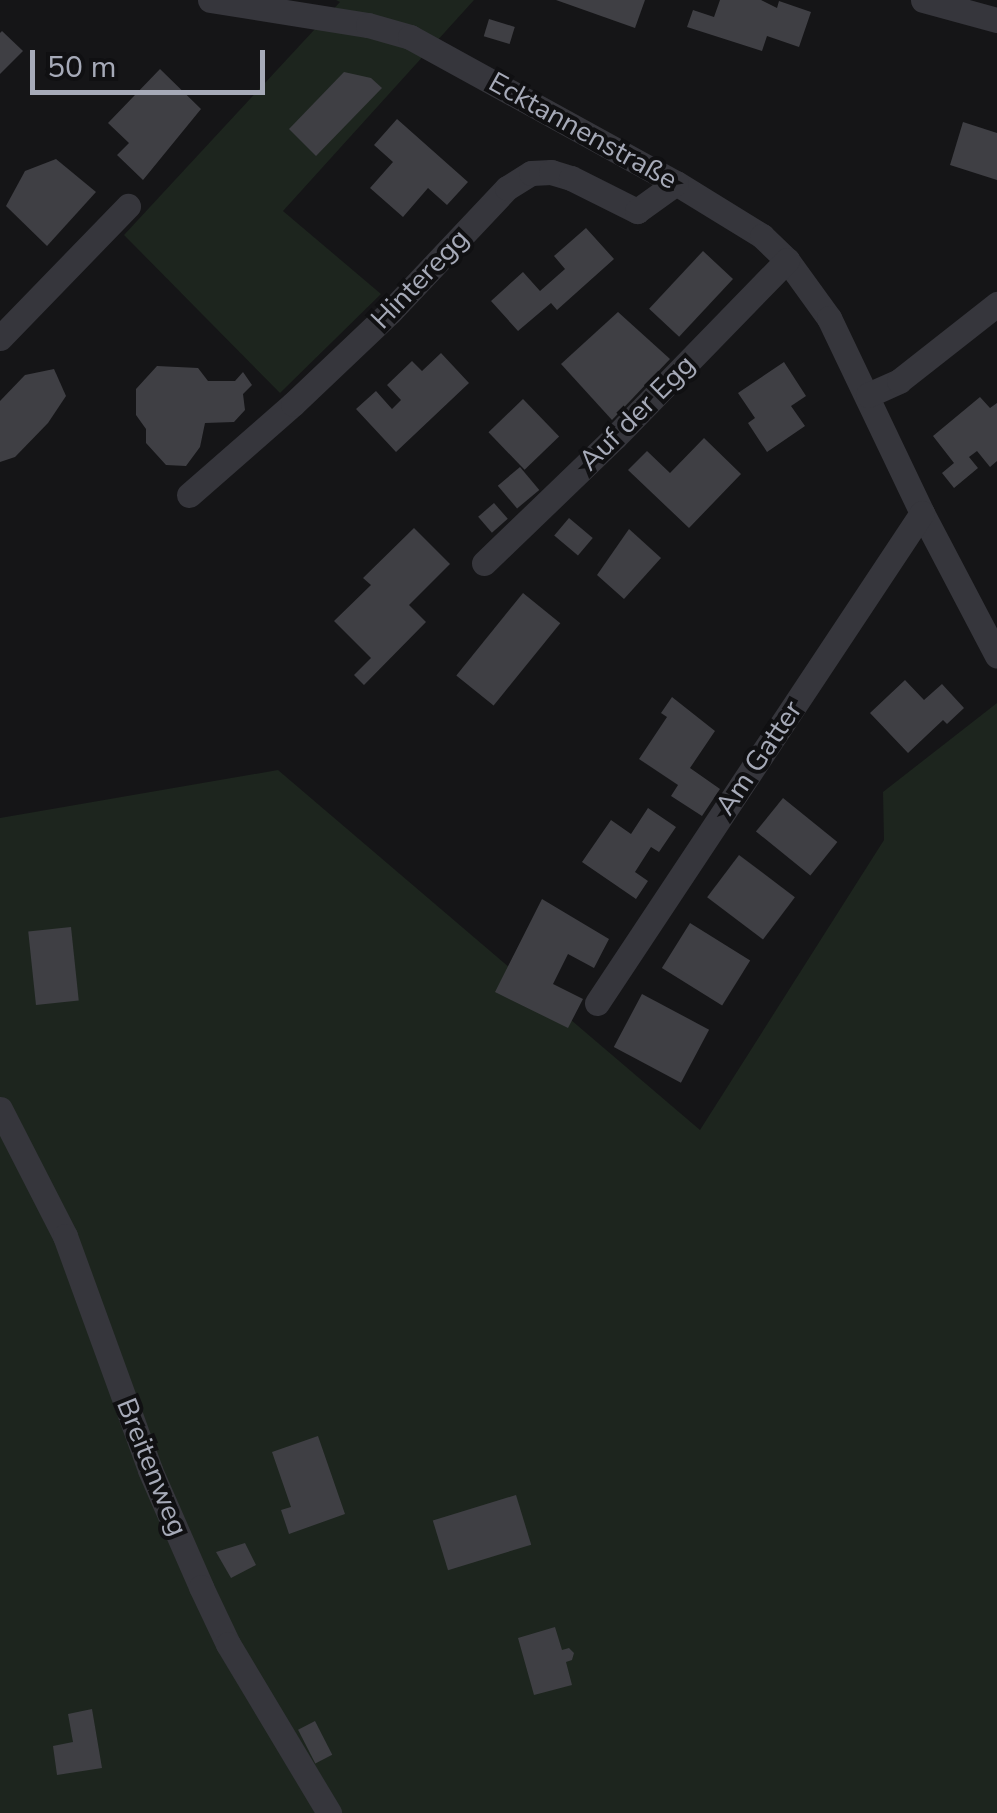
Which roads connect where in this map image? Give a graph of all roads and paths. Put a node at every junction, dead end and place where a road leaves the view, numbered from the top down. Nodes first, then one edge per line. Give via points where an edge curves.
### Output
1 (210, 0) edge
2 (922, 0) edge
3 (997, 20) edge
4 (676, 183) junction
5 (128, 206) dead end
6 (787, 260) junction
7 (997, 304) edge
8 (0, 338) edge
9 (868, 395) junction
10 (188, 495) dead end
11 (922, 514) junction
12 (484, 563) dead end
13 (997, 656) edge
14 (597, 1002) dead end
15 (0, 1109) edge
16 (329, 1813) edge

1 - 4 street, Ecktannenstraße via 410,37
2 - 3 street
4 - 6 street, Ecktannenstraße via 762,236
4 - 10 street, Hinteregg via 636,211 552,172 531,173
5 - 8 street
6 - 9 street, Ecktannenstraße via 829,318
6 - 12 street, Auf der Egg
7 - 9 street via 900,380
9 - 11 street, Ecktannenstraße
11 - 13 street, Ecktannenstraße
11 - 14 street, Am Gatter
15 - 16 street, Breitenweg via 64,1236 150,1470 208,1602

